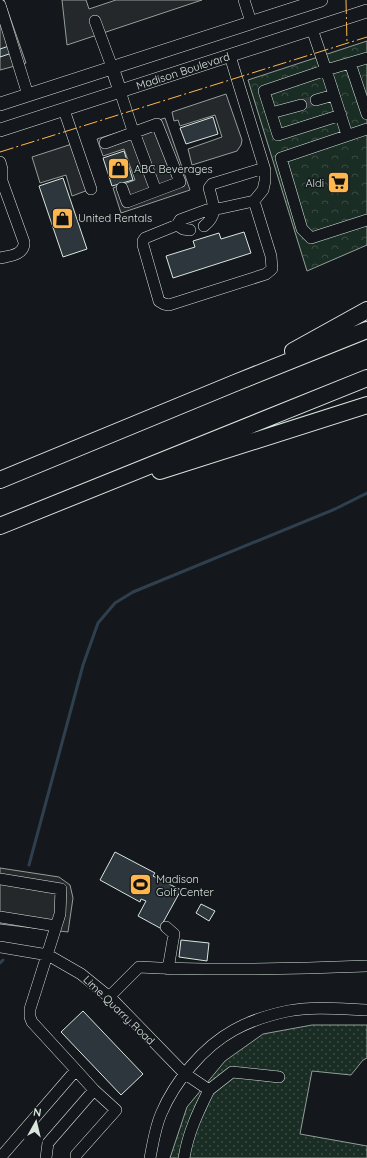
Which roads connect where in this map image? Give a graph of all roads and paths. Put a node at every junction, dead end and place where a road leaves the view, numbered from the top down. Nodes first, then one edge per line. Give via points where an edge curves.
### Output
1 (244, 0) edge
2 (321, 0) edge
3 (0, 5) edge
4 (367, 11) edge
5 (95, 21) dead end
6 (251, 22) junction
7 (312, 29) junction
8 (230, 56) junction
9 (367, 58) edge
10 (350, 63) junction
11 (112, 67) junction
12 (326, 70) junction
13 (120, 91) junction
14 (28, 95) junction
15 (334, 95) junction
16 (316, 100) tunnel mouth
17 (0, 104) edge
18 (301, 105) tunnel mouth
19 (64, 110) junction
20 (271, 113) junction
21 (367, 114) edge
22 (341, 115) junction
23 (367, 129) edge
24 (0, 130) edge
25 (134, 132) junction
26 (348, 135) junction
27 (105, 143) dead end
28 (0, 162) edge
29 (264, 168) junction
30 (1, 181) edge
31 (122, 188) dead end
32 (91, 189) dead end
33 (156, 191) junction
34 (254, 201) junction
35 (214, 209) junction
36 (367, 220) edge
37 (177, 225) junction
38 (204, 226) dead end
39 (190, 230) dead end
40 (0, 258) edge
41 (367, 310) edge
42 (367, 330) edge
43 (367, 378) edge
44 (235, 383) junction
45 (367, 405) edge
46 (0, 480) edge
47 (87, 491) junction
48 (0, 526) edge
49 (0, 879) edge
50 (0, 916) edge
51 (56, 926) junction
52 (166, 927) dead end
53 (0, 947) edge
54 (48, 956) junction
55 (367, 966) edge
56 (168, 968) junction
57 (109, 997) junction
58 (367, 1010) edge
59 (76, 1070) junction
60 (184, 1074) junction
61 (279, 1077) dead end
62 (94, 1090) junction
63 (209, 1090) junction
64 (0, 1158) edge
65 (46, 1158) edge
66 (76, 1158) edge
67 (150, 1158) edge
68 (184, 1158) edge

1 - 6 street
2 - 6 main road
3 - 14 street
4 - 7 main road, Madison Boulevard
5 - 11 street
6 - 11 main road
7 - 8 main road, Madison Boulevard
7 - 12 street
8 - 13 main road, Madison Boulevard
8 - 29 street
9 - 10 street
10 - 12 street
10 - 21 street
11 - 13 main road
11 - 14 main road
12 - 15 street
12 - 20 street via 264,91
13 - 19 main road, Madison Boulevard
13 - 25 street
14 - 17 main road
15 - 16 street
15 - 22 street
18 - 20 street
19 - 24 main road, Madison Boulevard
19 - 32 street
20 - 22 street via 278,135
22 - 26 street
23 - 26 street
25 - 27 street
25 - 33 street
25 - 33 street via 157,124 180,182
26 - 36 street via 281,158 302,229 310,238
28 - 30 street
29 - 34 street via 263,190
29 - 35 street via 212,184 209,188
30 - 40 street via 24,246 19,253
31 - 33 street via 127,202
34 - 35 street
34 - 37 street via 271,256 272,269 266,274 170,305 159,301 143,241
35 - 37 street via 180,220
35 - 38 street via 211,220
37 - 39 street
41 - 44 highway
42 - 44 highway
43 - 47 highway
44 - 46 highway
45 - 47 highway via 179,466
47 - 48 highway
49 - 51 street via 62,889 60,914
50 - 51 street
51 - 54 street
52 - 56 street via 174,934
53 - 54 street, Lime Quarry Road
54 - 57 street, Lime Quarry Road via 81,974
54 - 59 street via 30,1009 30,1016 32,1022
55 - 56 street
56 - 57 street via 138,967
57 - 60 street, Lime Quarry Road
58 - 60 street via 322,1008 289,1011 255,1020 233,1030 212,1045
59 - 62 street
59 - 64 street
60 - 63 street, Lime Quarry Road
60 - 67 street via 161,1114
61 - 63 street via 232,1072
62 - 65 street via 48,1143
62 - 66 street via 116,1110
63 - 68 street via 186,1143

